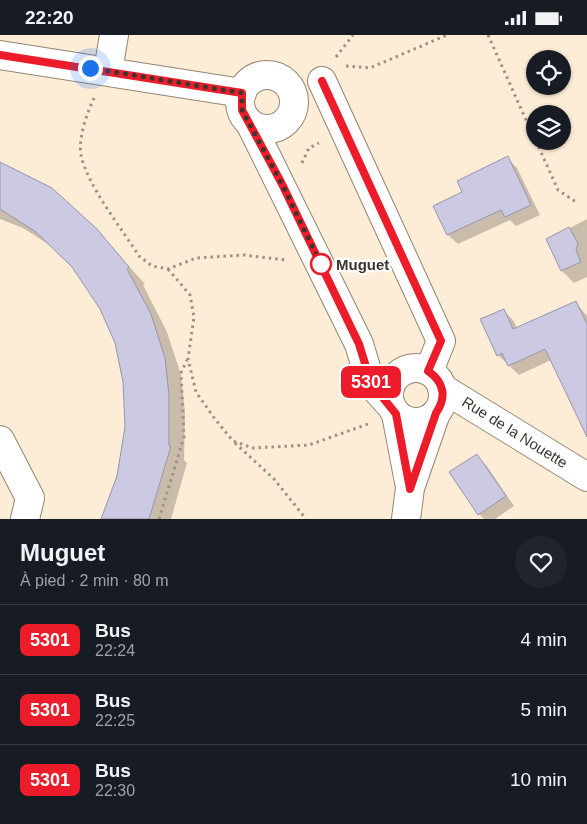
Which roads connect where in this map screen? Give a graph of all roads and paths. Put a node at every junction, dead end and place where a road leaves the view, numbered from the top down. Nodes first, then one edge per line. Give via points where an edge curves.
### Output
1 (114, 35) edge
2 (447, 35) edge
3 (488, 35) edge
4 (0, 55) edge
5 (108, 71) junction
6 (330, 73) joint
7 (242, 93) junction
8 (526, 120) edge
9 (250, 123) junction
10 (282, 124) junction
11 (540, 150) edge
12 (282, 184) junction
13 (576, 202) dead end
14 (321, 265) junction
15 (168, 269) junction
16 (359, 344) junction
17 (188, 359) junction
18 (428, 386) junction
19 (394, 410) junction
20 (0, 440) edge
21 (233, 441) junction
22 (587, 477) edge
23 (410, 489) junction
24 (25, 519) edge
25 (159, 519) edge
26 (306, 519) edge
27 (406, 519) edge

1 - 5 street
2 - 6 path via 370,68
3 - 8 path
4 - 5 street
5 - 7 street
5 - 15 path via 84,126 81,153 86,172 139,256 152,266
6 - 18 street via 441,341
7 - 9 street via 242,110
7 - 10 street via 245,86 259,76 283,80 293,93 294,102 289,118
9 - 10 street via 265,129
9 - 12 street
10 - 12 street
11 - 13 path via 558,190
12 - 14 street
14 - 15 path via 244,255 196,258
14 - 16 street
15 - 17 path via 190,295 194,317
16 - 18 street, Rue de la Nouette
16 - 19 street via 371,383
17 - 21 path via 196,392
17 - 25 path via 181,373 184,437
18 - 19 street via 394,381 389,398
18 - 19 street via 421,422 403,419
18 - 22 street, Rue de la Nouette
18 - 23 street
19 - 21 path via 309,445 253,448
19 - 23 street
20 - 24 street via 30,497
21 - 26 path via 274,479
23 - 27 street

